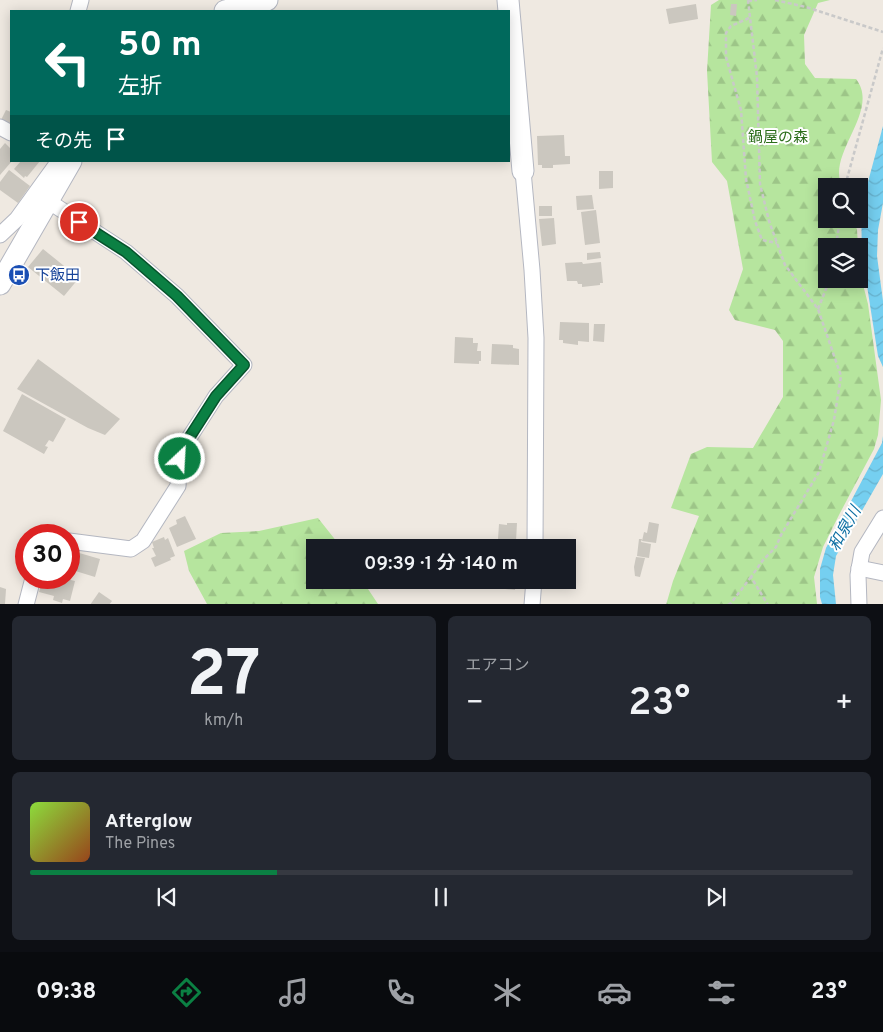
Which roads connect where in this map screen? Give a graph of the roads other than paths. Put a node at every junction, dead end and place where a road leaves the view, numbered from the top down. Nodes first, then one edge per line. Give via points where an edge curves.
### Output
1 (266, 0) edge
2 (230, 7) edge
3 (510, 23) edge
4 (58, 162) edge
5 (70, 162) edge
6 (523, 171) joint
7 (48, 202) junction
8 (0, 235) edge
9 (0, 284) edge
10 (883, 518) edge
11 (535, 539) edge
12 (80, 542) edge
13 (859, 568) junction
14 (883, 572) edge
15 (30, 589) edge
16 (533, 589) edge
17 (26, 604) edge
18 (532, 604) edge
19 (859, 604) edge

1 - 2 street
3 - 6 street
4 - 8 street
5 - 7 street
6 - 11 street via 536,319
7 - 9 street
7 - 12 street via 126,252 177,296 244,365 216,396 182,449 178,486 143,541 131,549
10 - 13 street via 862,552
13 - 14 street
13 - 19 street
15 - 17 street
16 - 18 street

